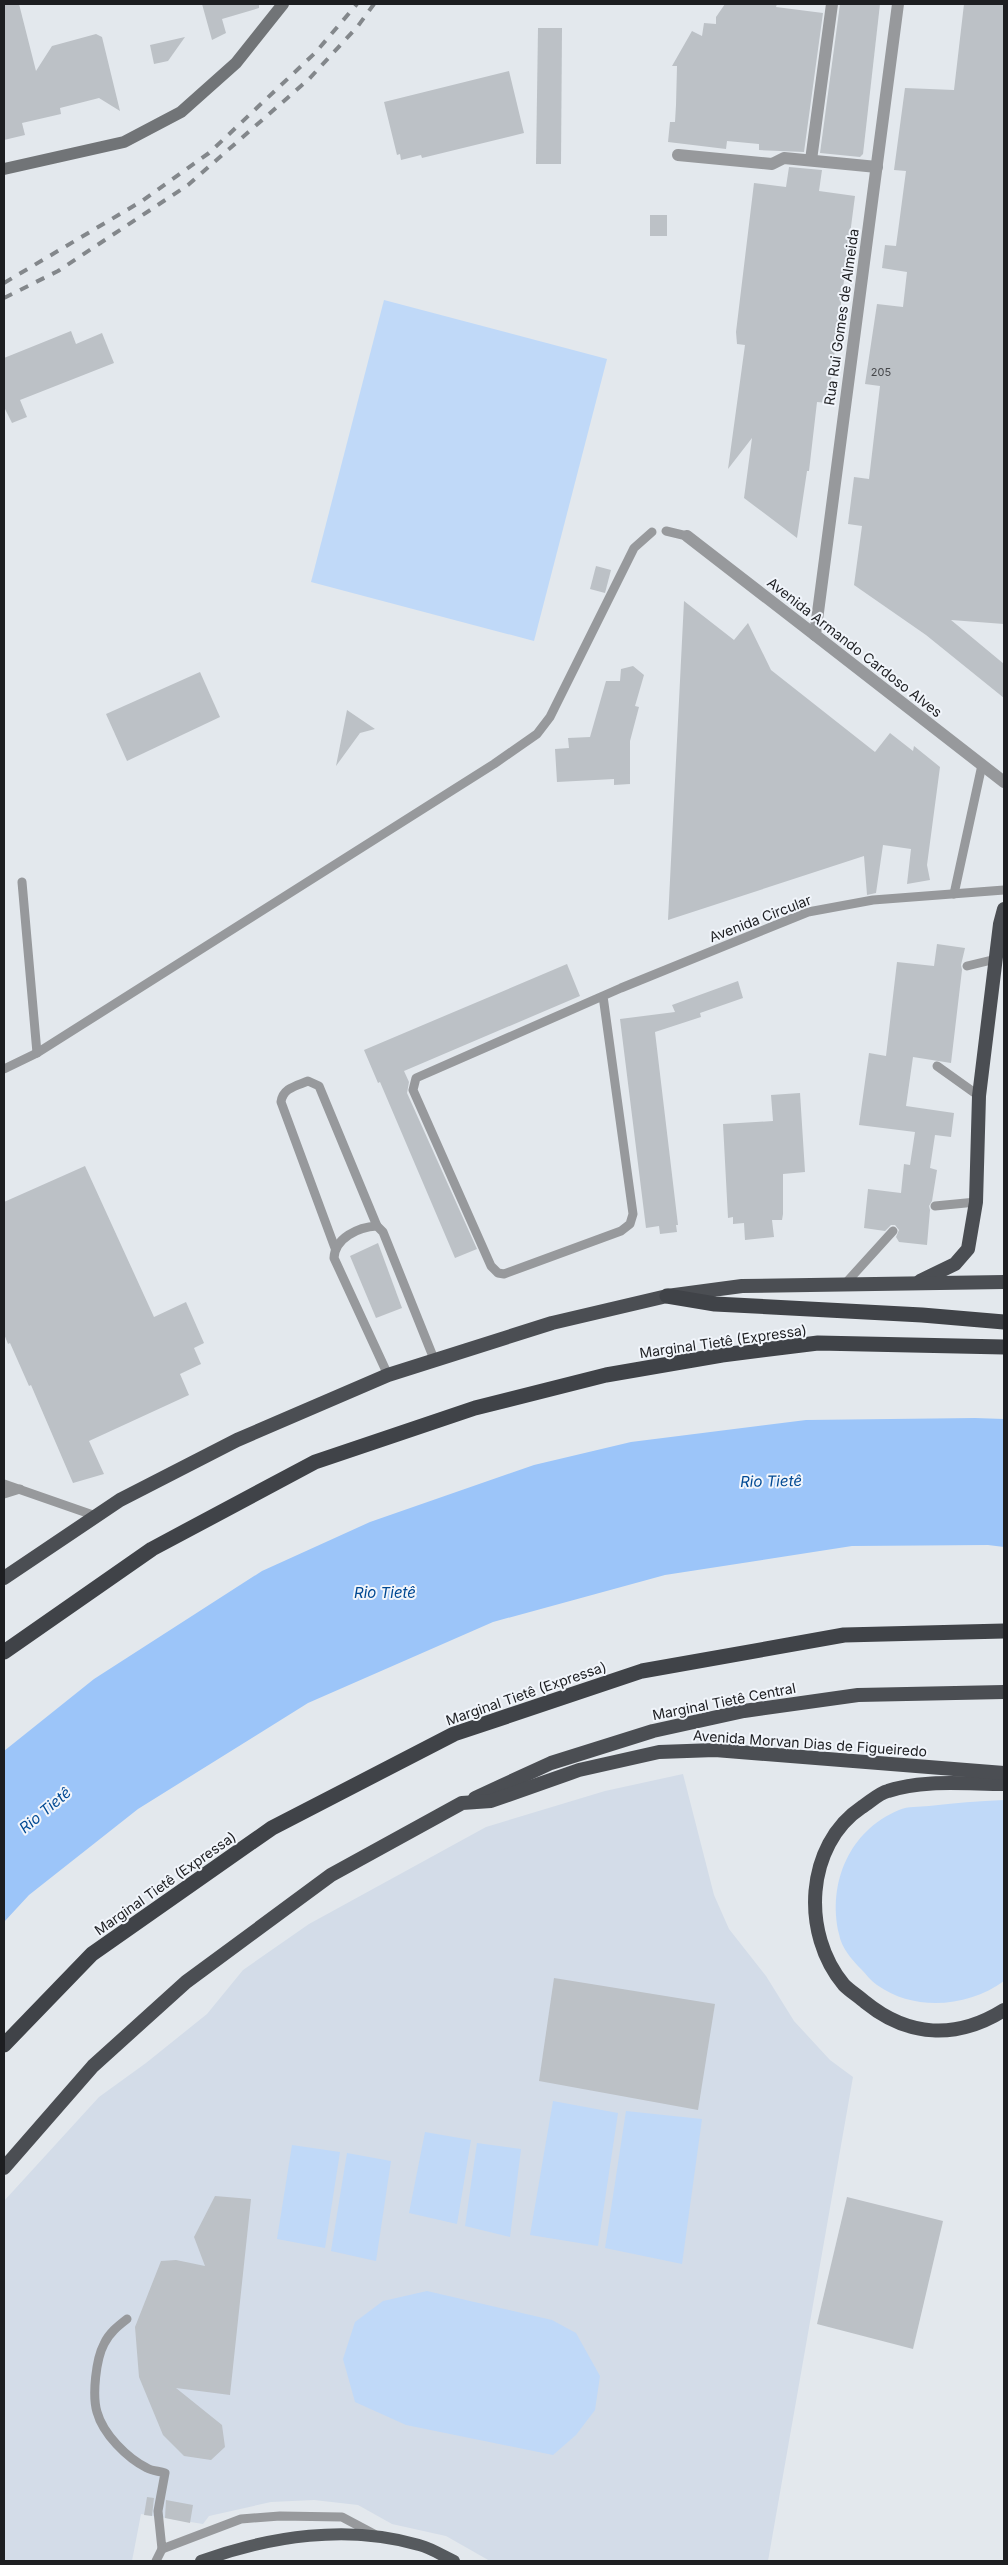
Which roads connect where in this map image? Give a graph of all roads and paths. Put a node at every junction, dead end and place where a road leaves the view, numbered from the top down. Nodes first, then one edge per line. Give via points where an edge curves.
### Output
1 (283, 4) edge
2 (832, 4) edge
3 (898, 4) edge
4 (678, 155) dead end
5 (811, 160) junction
6 (876, 167) junction
7 (4, 169) edge
8 (666, 531) dead end
9 (652, 532) dead end
10 (687, 536) joint
11 (815, 635) junction
12 (982, 765) junction
13 (1004, 782) edge
14 (22, 882) dead end
15 (1004, 890) edge
16 (954, 894) junction
17 (1004, 909) edge
18 (996, 960) junction
19 (966, 966) dead end
20 (603, 996) junction
21 (37, 1053) junction
22 (937, 1066) dead end
23 (4, 1068) edge
24 (979, 1096) junction
25 (976, 1202) junction
26 (935, 1206) dead end
27 (377, 1226) junction
28 (893, 1232) dead end
29 (334, 1248) junction
30 (1004, 1282) edge
31 (915, 1284) junction
32 (844, 1285) junction
33 (667, 1296) junction
34 (1004, 1322) edge
35 (1004, 1347) edge
36 (434, 1359) junction
37 (388, 1375) junction
38 (4, 1484) edge
39 (20, 1489) junction
40 (4, 1494) edge
41 (93, 1516) junction
42 (4, 1578) edge
43 (1004, 1631) edge
44 (4, 1652) edge
45 (1004, 1692) edge
46 (1004, 1773) edge
47 (1004, 1784) edge
48 (462, 1803) junction
49 (1004, 2010) edge
50 (4, 2045) edge
51 (4, 2168) edge
52 (127, 2319) dead end
53 (379, 2536) junction
54 (162, 2549) junction
55 (156, 2561) edge
56 (201, 2561) edge
57 (454, 2561) edge

1 - 7 main road via 236,63 181,112 124,142
2 - 5 street
3 - 6 street, Rua Rui Gomes de Almeida
4 - 5 street via 772,164 784,158
5 - 6 street
6 - 11 street, Rua Rui Gomes de Almeida
8 - 10 lane
9 - 21 lane via 634,548 550,718 537,734
10 - 11 street, Avenida Armando Cardoso Alves
11 - 12 street, Avenida Armando Cardoso Alves
12 - 13 street, Avenida Armando Cardoso Alves
12 - 16 lane
14 - 21 lane
15 - 16 lane, Avenida Circular
16 - 20 lane, Avenida Circular via 872,900 808,912
17 - 18 highway
18 - 19 lane
18 - 24 highway
20 - 20 lane, Avenida Circular via 416,1078 413,1085 412,1090 491,1266 498,1273 504,1274 621,1231 630,1224 633,1214
21 - 23 lane
22 - 24 lane
24 - 25 highway
25 - 26 lane
25 - 31 highway via 968,1249 955,1264
27 - 29 lane via 340,1240
27 - 29 lane via 319,1086 308,1081 286,1090 281,1102
27 - 36 lane via 383,1232
28 - 32 lane
29 - 37 lane via 334,1258
30 - 31 highway
31 - 32 highway
32 - 33 highway via 742,1286
33 - 34 highway via 716,1304
33 - 36 highway via 552,1323
35 - 44 highway, Marginal Tietê (Expressa) via 818,1343 722,1355 606,1376 475,1408 315,1462 152,1549
36 - 37 highway
37 - 41 highway via 237,1440
38 - 39 lane
39 - 40 lane
39 - 41 lane
41 - 42 highway
43 - 50 highway, Marginal Tietê (Expressa) via 844,1635 642,1671 454,1734 272,1828 92,1954
45 - 48 highway, Marginal Tietê Central via 858,1695 744,1711 653,1731 551,1763
46 - 48 highway, Avenida Morvan Dias de Figueiredo via 715,1750 659,1752 579,1770 491,1800
47 - 49 highway via 924,1784 886,1791 850,1815 823,1855 815,1882 815,1914 825,1954 844,1985 881,2015 917,2030 938,2031 976,2025
48 - 51 highway, Avenida Morvan Dias de Figueiredo via 331,1875 186,1982 93,2066
52 - 54 lane via 114,2329 104,2344 96,2376 97,2412 110,2437 129,2455 147,2469 165,2473 158,2512
53 - 54 lane via 342,2517 280,2516 241,2519
53 - 56 main road via 299,2537
53 - 57 main road via 421,2545
54 - 55 lane

